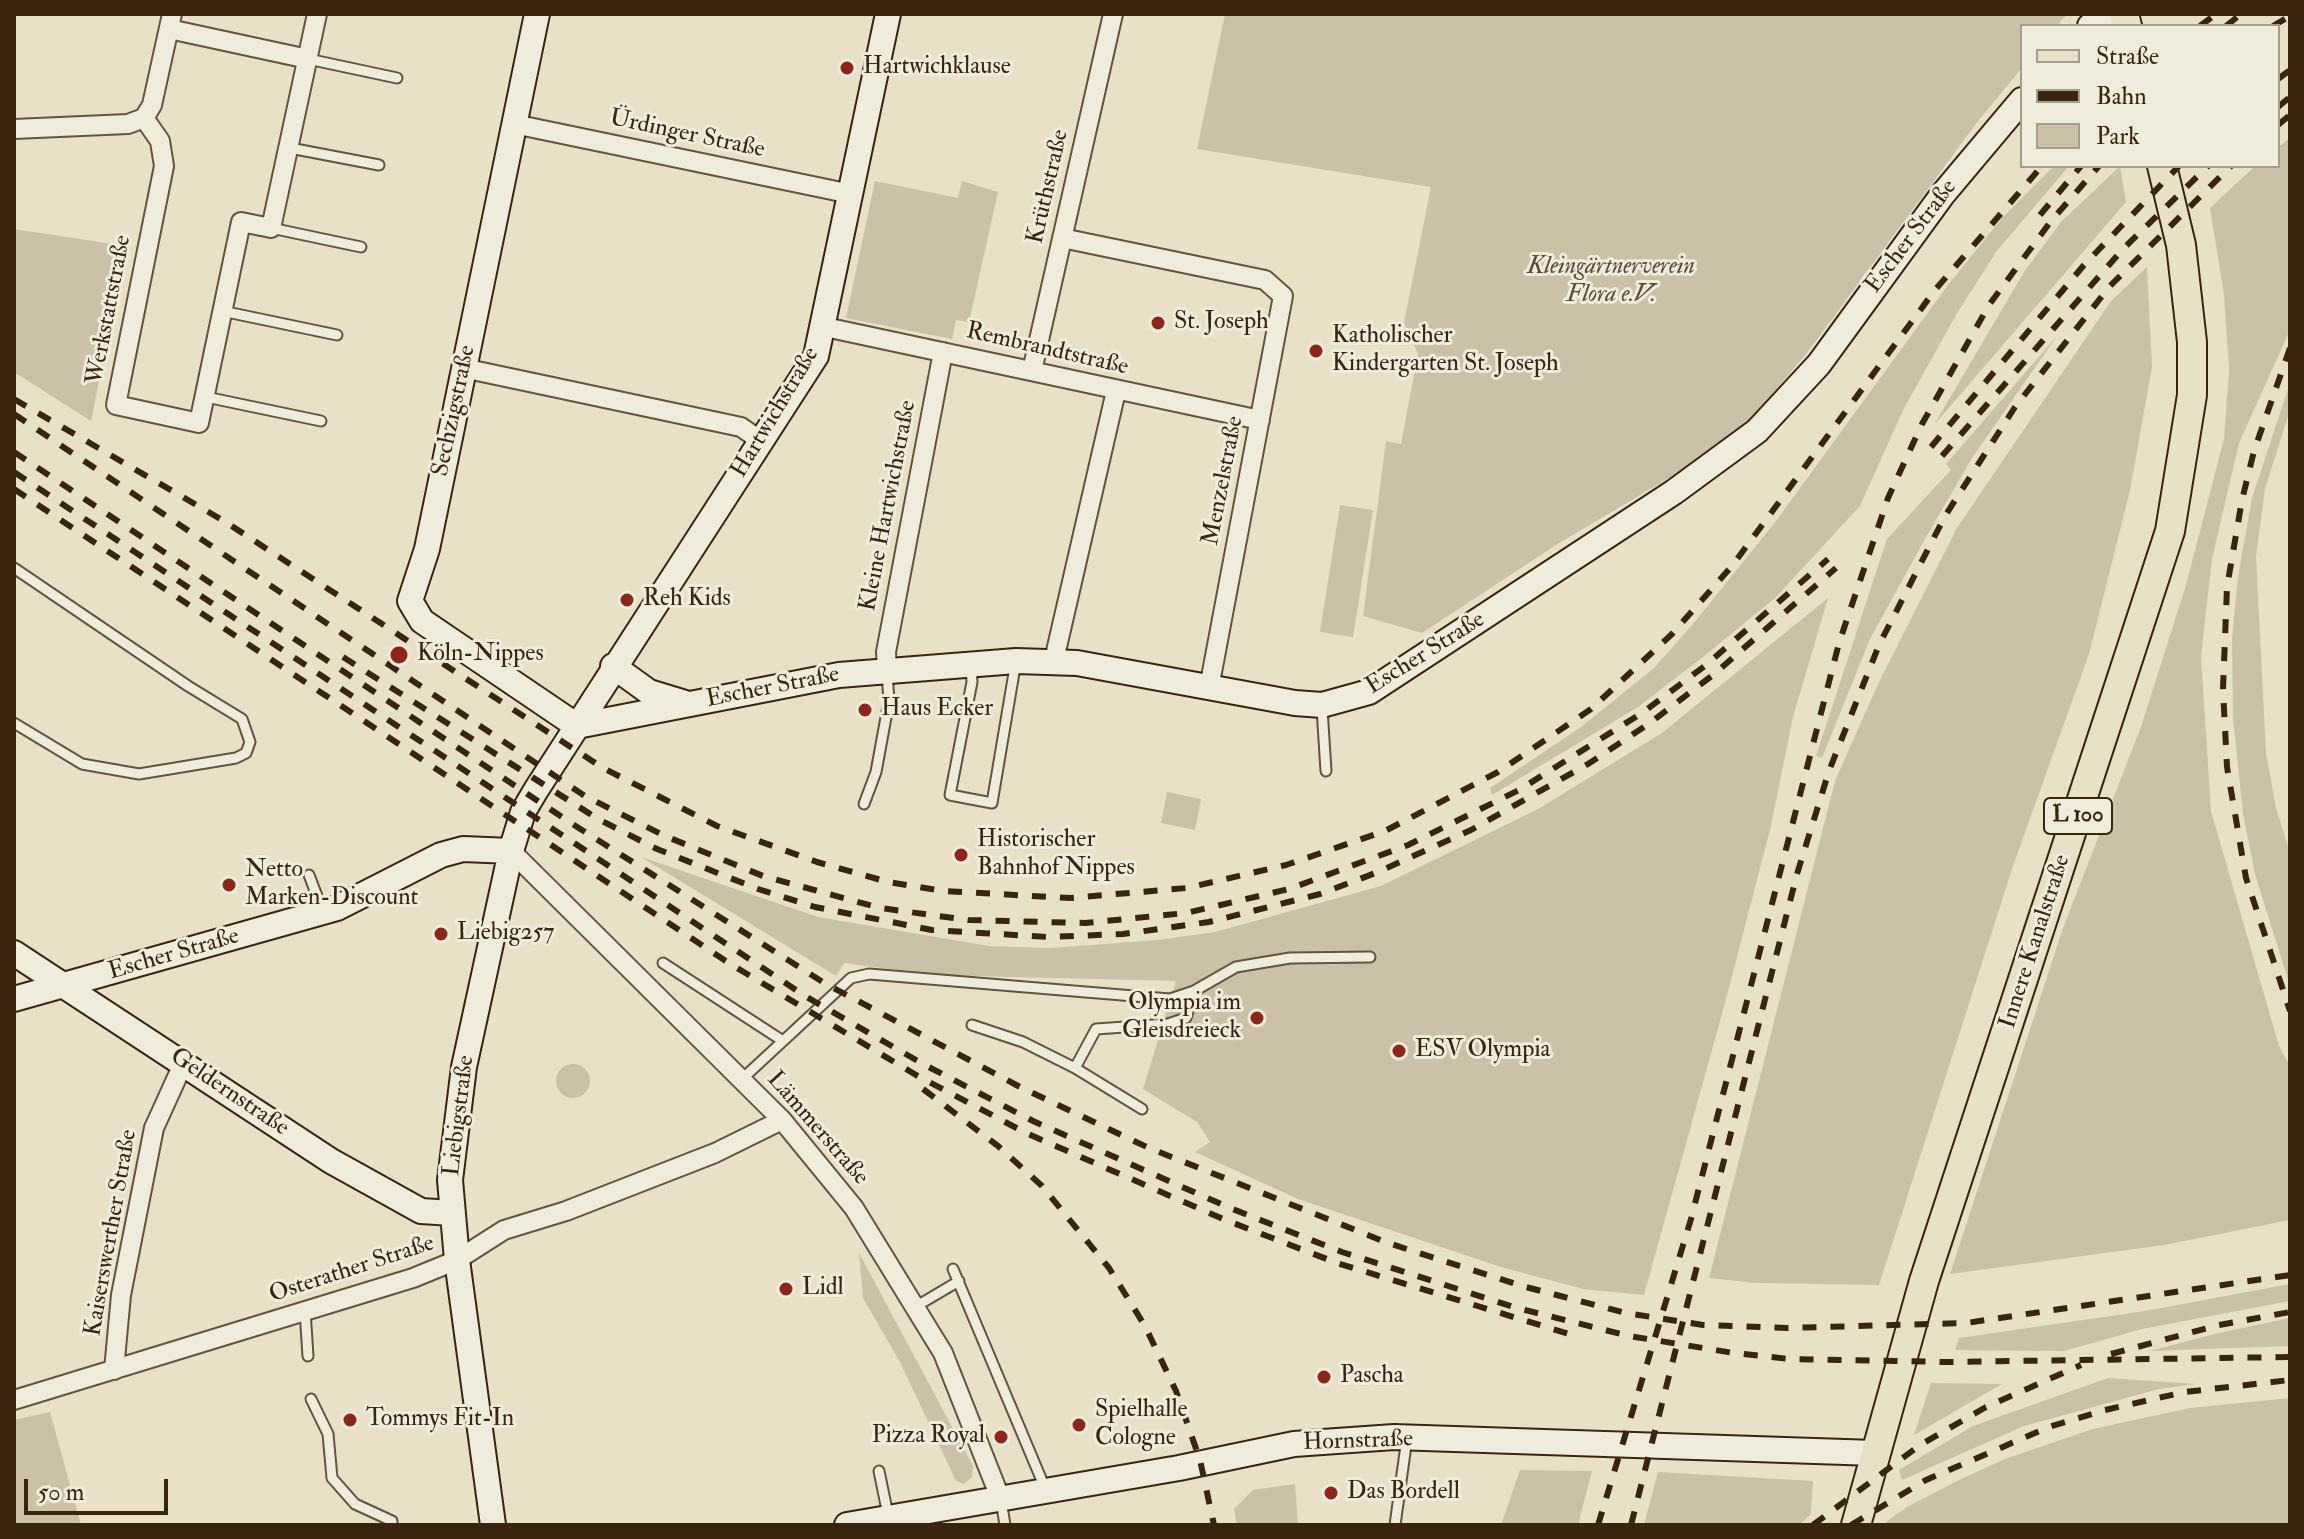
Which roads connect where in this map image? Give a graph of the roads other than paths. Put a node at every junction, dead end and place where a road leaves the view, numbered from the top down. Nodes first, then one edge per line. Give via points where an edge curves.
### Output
1 (317, 14) edge
2 (537, 14) edge
3 (888, 14) edge
4 (1113, 14) edge
5 (2113, 14) edge
6 (170, 22) edge
7 (2094, 24) edge
8 (308, 59) junction
9 (397, 78) dead end
10 (2020, 102) edge
11 (144, 118) junction
12 (514, 124) junction
13 (14, 129) edge
14 (290, 148) junction
15 (379, 165) dead end
16 (2162, 168) edge
17 (851, 194) junction
18 (271, 228) junction
19 (1062, 238) junction
20 (361, 247) dead end
21 (222, 311) junction
22 (825, 327) junction
23 (337, 335) dead end
24 (943, 352) junction
25 (463, 368) junction
26 (1032, 371) junction
27 (1116, 391) junction
28 (206, 397) junction
29 (1260, 420) junction
30 (321, 421) dead end
31 (761, 441) junction
32 (14, 568) edge
33 (1054, 660) junction
34 (1016, 661) junction
35 (971, 663) junction
36 (613, 666) junction
37 (887, 669) junction
38 (1209, 688) junction
39 (690, 704) junction
40 (1322, 705) junction
41 (14, 723) edge
42 (577, 726) junction
43 (1326, 771) dead end
44 (864, 804) dead end
45 (511, 851) junction
46 (309, 875) dead end
47 (324, 912) junction
48 (14, 953) edge
49 (1370, 957) dead end
50 (663, 963) dead end
51 (64, 986) junction
52 (1194, 991) junction
53 (14, 999) edge
54 (972, 1025) dead end
55 (783, 1041) junction
56 (184, 1062) junction
57 (1075, 1068) junction
58 (741, 1080) junction
59 (1142, 1109) dead end
60 (782, 1120) junction
61 (452, 1213) junction
62 (457, 1260) junction
63 (953, 1269) dead end
64 (959, 1281) junction
65 (915, 1307) junction
66 (305, 1311) junction
67 (308, 1356) dead end
68 (114, 1370) junction
69 (311, 1399) dead end
70 (14, 1400) edge
71 (1407, 1438) junction
72 (1875, 1453) junction
73 (879, 1471) dead end
74 (1047, 1491) junction
75 (1001, 1500) junction
76 (889, 1518) junction
77 (392, 1525) edge
78 (493, 1525) edge
79 (847, 1525) edge
80 (1005, 1525) edge
81 (1395, 1525) edge
82 (1856, 1525) edge

1 - 8 street
2 - 12 street, Sechzigstraße
3 - 17 street, Hartwichstraße
4 - 19 street, Krüthstraße
5 - 7 street
6 - 8 street
6 - 11 street via 152,105
8 - 9 lane
8 - 14 street
10 - 40 street, Escher Straße via 1943,194 1819,364 1757,431 1397,677 1346,701
11 - 13 street via 128,124
11 - 28 street, Werkstattstraße via 160,141 164,166 116,405 199,423
12 - 17 street, Ürdinger Straße
12 - 25 street, Sechzigstraße
14 - 15 lane
14 - 18 street
16 - 72 main road, Innere Kanalstraße / L 100 via 2181,245 2192,342 2192,395 2170,531 1929,1267
17 - 22 street, Hartwichstraße
18 - 20 lane, Werkstattstraße
18 - 21 street, Werkstattstraße via 241,222
19 - 26 street, Krüthstraße
19 - 29 street, Menzelstraße via 1275,286 1283,296
21 - 23 lane
21 - 28 street, Werkstattstraße
22 - 24 street, Rembrandtstraße
22 - 31 street, Hartwichstraße via 816,356
24 - 26 street, Rembrandtstraße
24 - 37 street, Kleine Hartwichstraße
25 - 31 street via 741,427
25 - 42 street, Sechzigstraße via 412,608 427,625
26 - 27 street, Rembrandtstraße
27 - 29 street, Rembrandtstraße
27 - 33 street
28 - 30 lane
29 - 38 street, Menzelstraße
31 - 36 street, Hartwichstraße
32 - 41 lane via 242,719 250,742 246,753 236,758 139,774 82,764
33 - 34 street, Escher Straße
33 - 38 street, Escher Straße
34 - 35 street, Escher Straße
34 - 35 lane via 992,803 950,795
35 - 37 street, Escher Straße
36 - 39 street via 649,692
36 - 42 street, Hartwichstraße
37 - 39 street, Escher Straße
37 - 44 lane via 889,701 876,772
38 - 40 street, Escher Straße
39 - 42 street, Escher Straße
40 - 43 lane
42 - 45 street, Liebigstraße via 523,812
45 - 47 street, Escher Straße via 463,849 441,855
45 - 58 street, Lämmerstraße
45 - 61 street, Liebigstraße via 464,1067 452,1148
46 - 47 lane
47 - 51 street, Escher Straße
48 - 51 street, Geldernstraße
49 - 52 lane via 1290,958 1236,967
50 - 55 lane
51 - 53 street, Escher Straße
51 - 56 street, Geldernstraße
52 - 55 lane via 1170,999 869,974 851,978
52 - 57 lane via 1186,1018 1096,1029
54 - 57 lane
55 - 58 lane
56 - 61 street, Geldernstraße via 378,1189 421,1211
56 - 68 street, Kaiserswerther Straße via 154,1128 121,1295
57 - 59 lane
58 - 60 street, Lämmerstraße
60 - 62 street, Osterather Straße via 700,1159 504,1230
60 - 65 street, Lämmerstraße via 854,1208
61 - 62 street, Liebigstraße
62 - 66 street, Osterather Straße
62 - 78 street, Liebigstraße
63 - 64 lane
64 - 65 lane
64 - 74 lane
65 - 75 street, Lämmerstraße via 943,1353
66 - 67 lane
66 - 68 street, Osterather Straße
68 - 70 street, Osterather Straße
69 - 77 lane via 328,1434 332,1478 355,1504
71 - 72 street, Hornstraße
71 - 74 street, Hornstraße via 1294,1444
71 - 81 lane
72 - 82 main road, Innere Kanalstraße / L 100
73 - 76 lane
74 - 75 street, Hornstraße
75 - 76 street, Hornstraße
75 - 80 lane
76 - 79 street, Hornstraße

